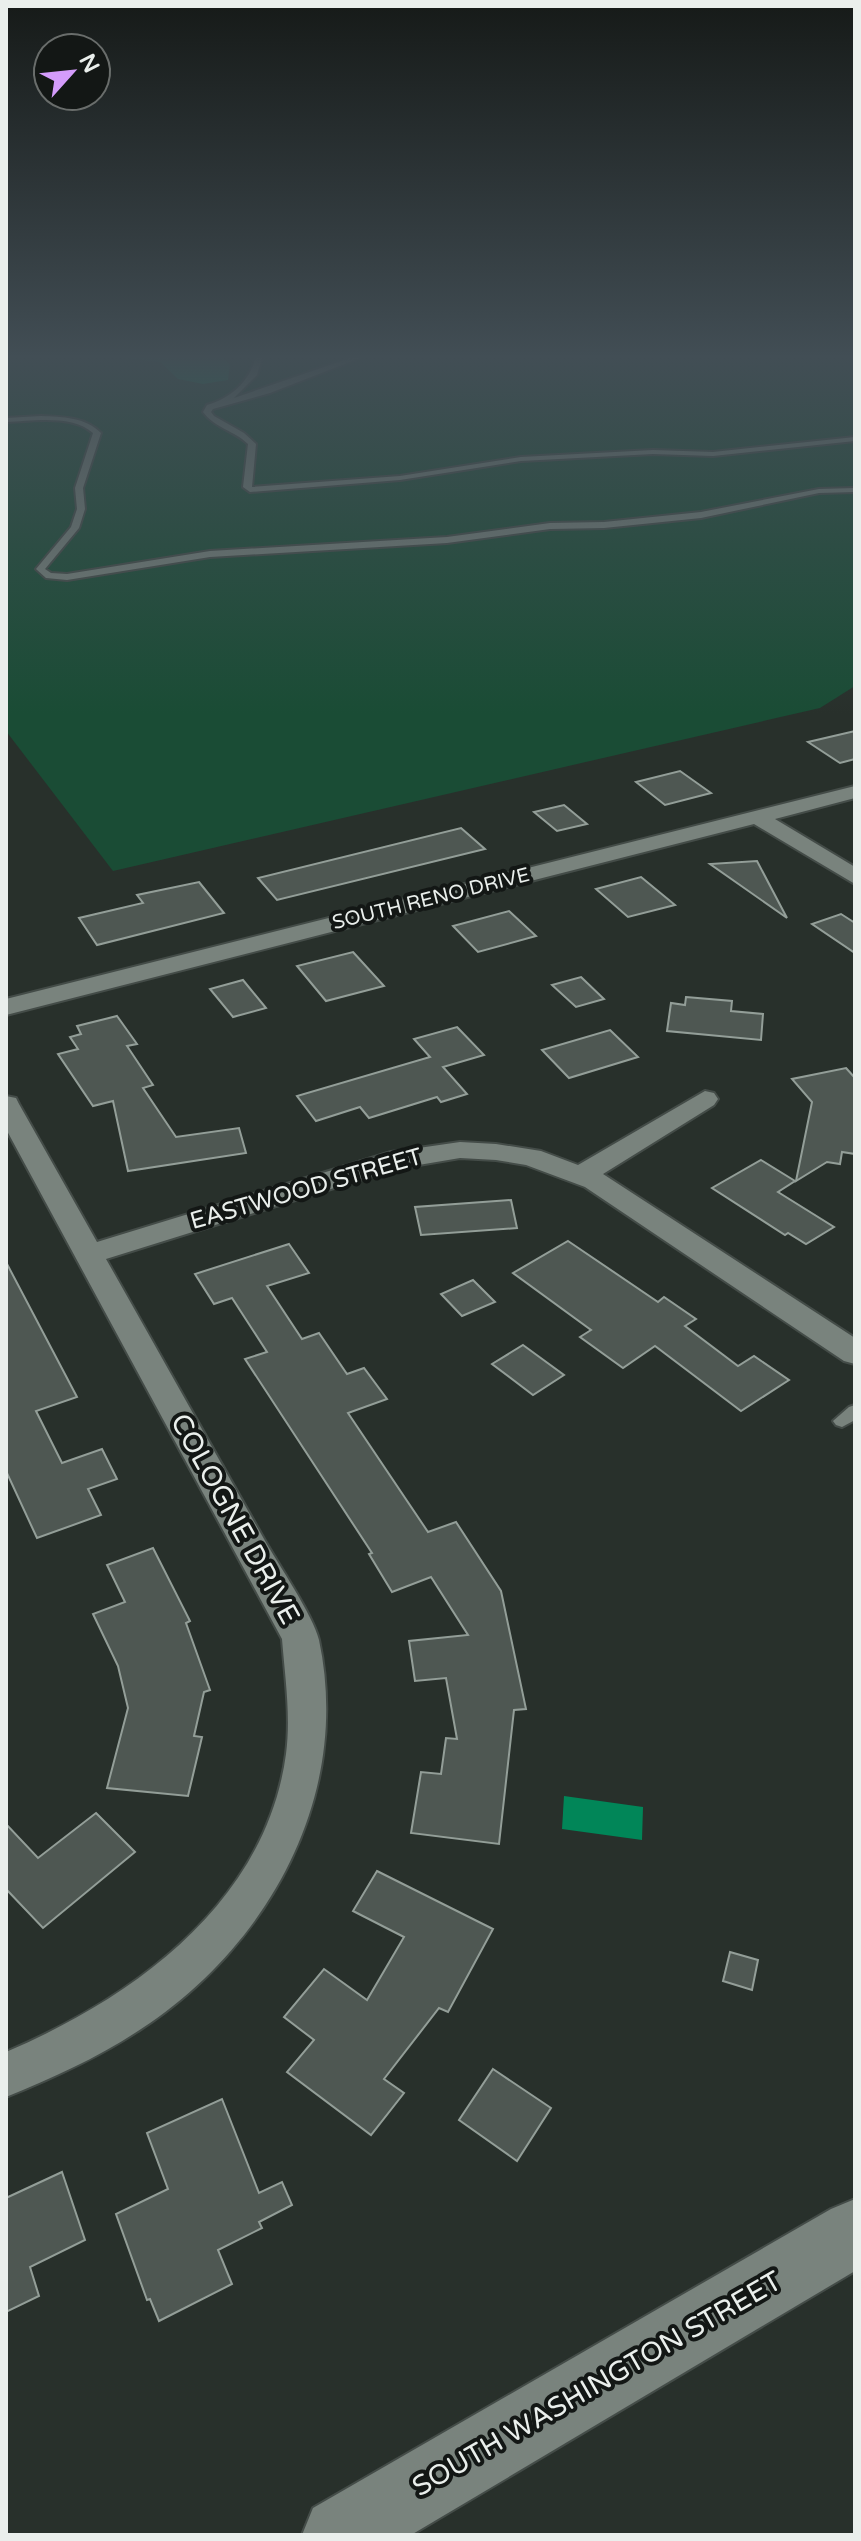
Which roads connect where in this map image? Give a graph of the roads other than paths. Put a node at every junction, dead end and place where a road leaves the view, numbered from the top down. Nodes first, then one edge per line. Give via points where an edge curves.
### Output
1 (83, 477) edge
2 (248, 477) edge
3 (409, 477) edge
4 (855, 490) edge
5 (855, 792) edge
6 (757, 817) junction
7 (855, 877) edge
8 (6, 1007) edge
9 (705, 1099) dead end
10 (6, 1104) edge
11 (582, 1175) junction
12 (89, 1254) junction
13 (855, 1353) edge
14 (6, 2075) edge
15 (855, 2233) edge
16 (340, 2535) edge

1 - 4 lane via 75,528 40,569 49,576 210,554 447,540 550,526 687,517 819,491
2 - 3 lane via 250,490
5 - 6 street, SOUTH RENO DRIVE
6 - 7 street
6 - 8 street, SOUTH RENO DRIVE
9 - 11 street
10 - 12 street, COLOGNE DRIVE
11 - 12 street, EASTWOOD STREET via 531,1157 496,1152 425,1153
11 - 13 street, EASTWOOD STREET
12 - 14 street, COLOGNE DRIVE via 300,1638 306,1757 295,1808 273,1860 241,1911 198,1959 146,2002 87,2039
15 - 16 street, SOUTH WASHINGTON STREET

